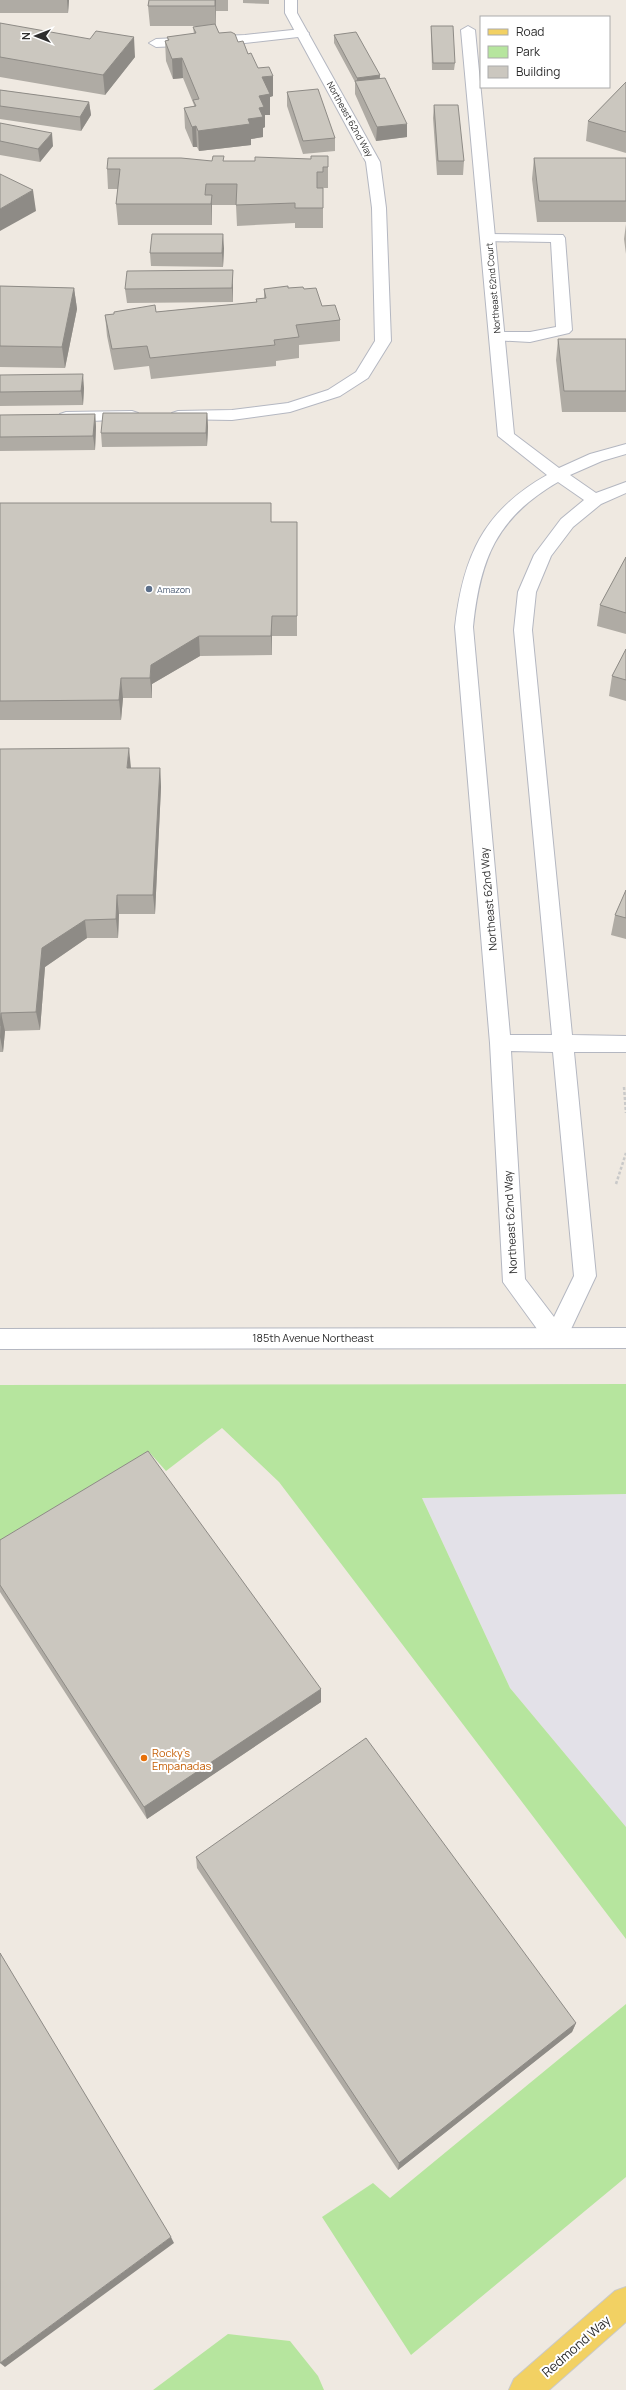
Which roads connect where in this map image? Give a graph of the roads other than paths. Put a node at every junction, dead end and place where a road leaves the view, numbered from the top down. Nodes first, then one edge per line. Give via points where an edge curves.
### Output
1 (291, 0) edge
2 (468, 30) dead end
3 (302, 33) junction
4 (156, 43) dead end
5 (488, 238) junction
6 (497, 336) junction
7 (144, 416) edge
8 (160, 416) edge
9 (48, 418) edge
10 (626, 449) edge
11 (558, 475) junction
12 (626, 486) edge
13 (595, 500) junction
14 (500, 1043) junction
15 (563, 1044) junction
16 (626, 1044) edge
17 (556, 1337) junction
18 (626, 1338) edge
19 (0, 1339) edge
20 (626, 2302) edge
21 (525, 2390) edge

1 - 3 street, Northeast 62nd Way via 291,13
2 - 5 street, Northeast 62nd Court
3 - 4 street via 244,39
3 - 8 street, Northeast 62nd Way via 373,162 379,208 383,341 362,375 334,393 290,407 232,415
5 - 6 street, Northeast 62nd Court
5 - 6 street via 558,238 564,330 530,337
6 - 11 street, Northeast 62nd Court via 506,436
7 - 9 street
10 - 11 street, Northeast 62nd Way via 614,451
11 - 13 street, Northeast 62nd Court
11 - 14 street, Northeast 62nd Way via 510,508 481,549 468,593 464,627
12 - 13 street
13 - 15 street via 566,523 543,554 527,592 523,630
14 - 15 street
14 - 17 street, Northeast 62nd Way via 514,1282
15 - 16 street
15 - 17 street via 585,1276
17 - 18 street, 185th Avenue Northeast
17 - 19 street, 185th Avenue Northeast
20 - 21 main road, Redmond Way

